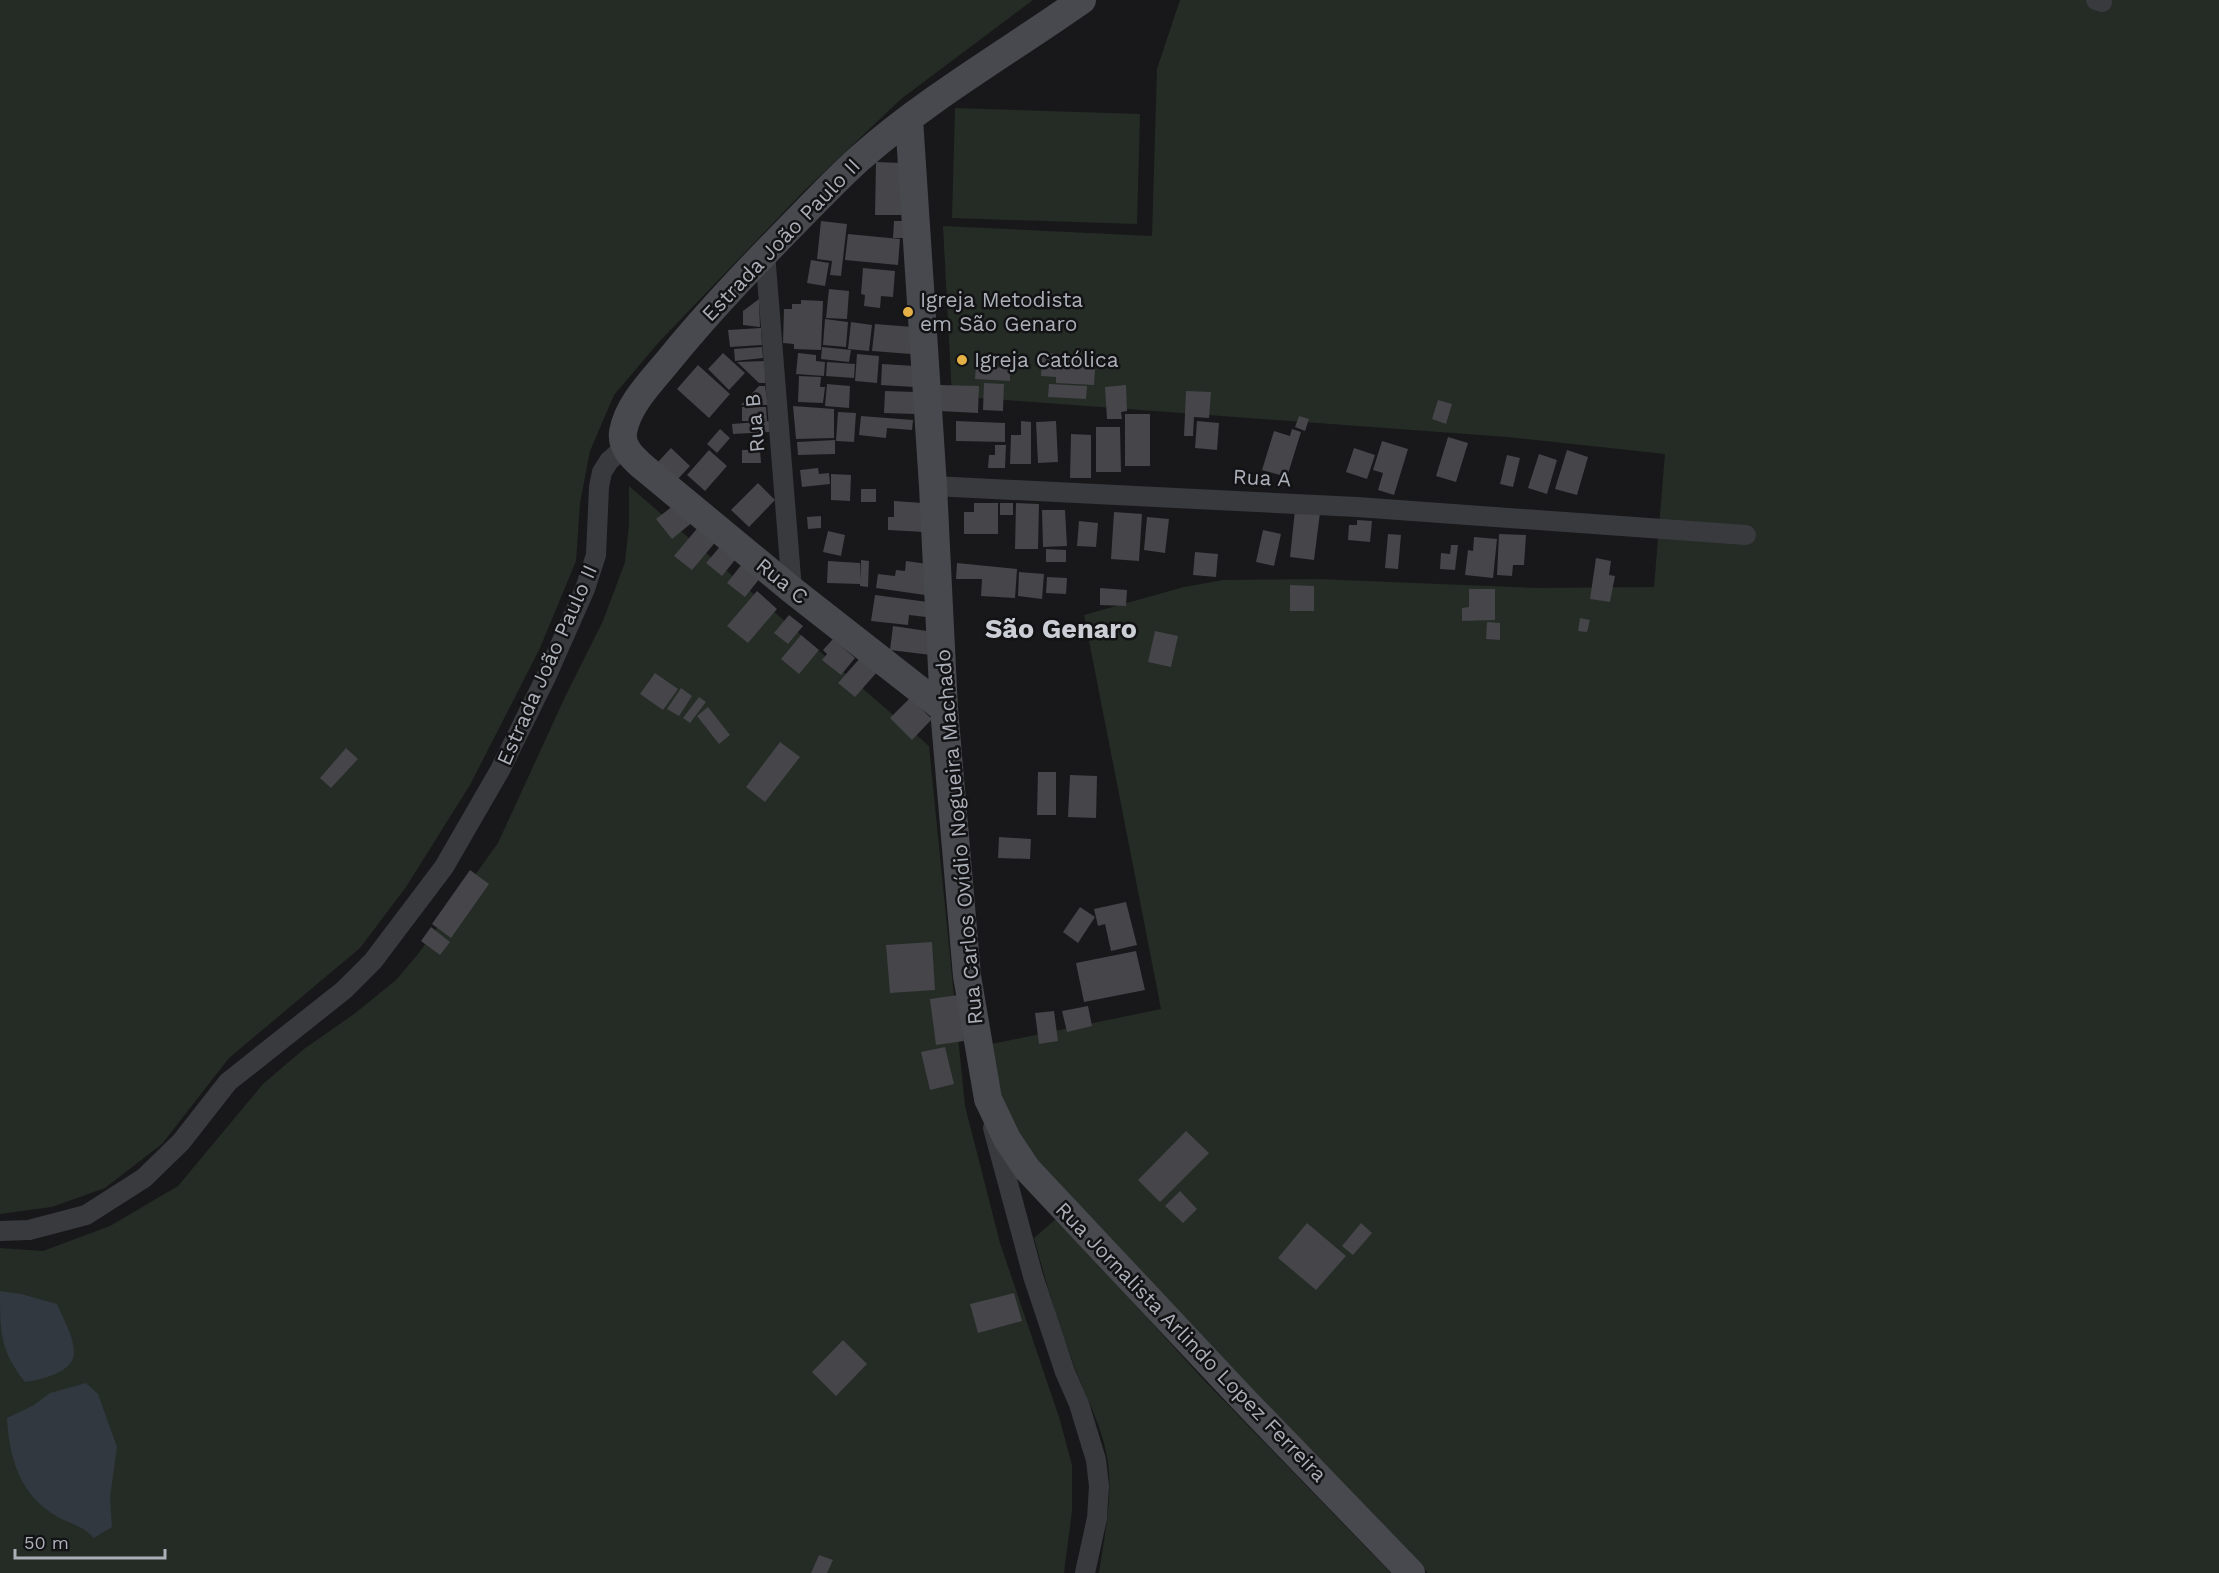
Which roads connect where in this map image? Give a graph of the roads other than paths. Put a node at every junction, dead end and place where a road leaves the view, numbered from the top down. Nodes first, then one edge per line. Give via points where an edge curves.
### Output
1 (1083, 0) edge
2 (909, 119) junction
3 (765, 252) junction
4 (626, 447) junction
5 (933, 486) junction
6 (1746, 535) dead end
7 (792, 590) junction
8 (944, 709) junction
9 (988, 1099) junction
10 (0, 1231) edge
11 (1085, 1573) edge
12 (1411, 1573) edge

1 - 2 street, Estrada João Paulo II
2 - 3 street, Estrada João Paulo II via 860,158
2 - 5 street, Rua Carlos Ovídio Nogueira Machado
3 - 4 street, Estrada João Paulo II via 641,394 623,431
3 - 7 street, Rua B
4 - 7 street, Rua C via 642,466
4 - 10 street, Estrada João Paulo II via 602,472 596,555 585,589 536,698 444,867 373,961 344,990 228,1082 181,1142 144,1178 86,1215 29,1230
5 - 6 street, Rua A via 1357,507
5 - 8 street, Rua Carlos Ovídio Nogueira Machado
7 - 8 street, Rua C
8 - 9 street, Rua Carlos Ovídio Nogueira Machado via 967,976
9 - 11 street, Rua Carlos Ovídio Nogueira Machado via 1032,1276 1096,1460 1097,1518
9 - 12 street, Rua Jornalista Arlindo Lopez Ferreira via 1007,1139 1048,1192

